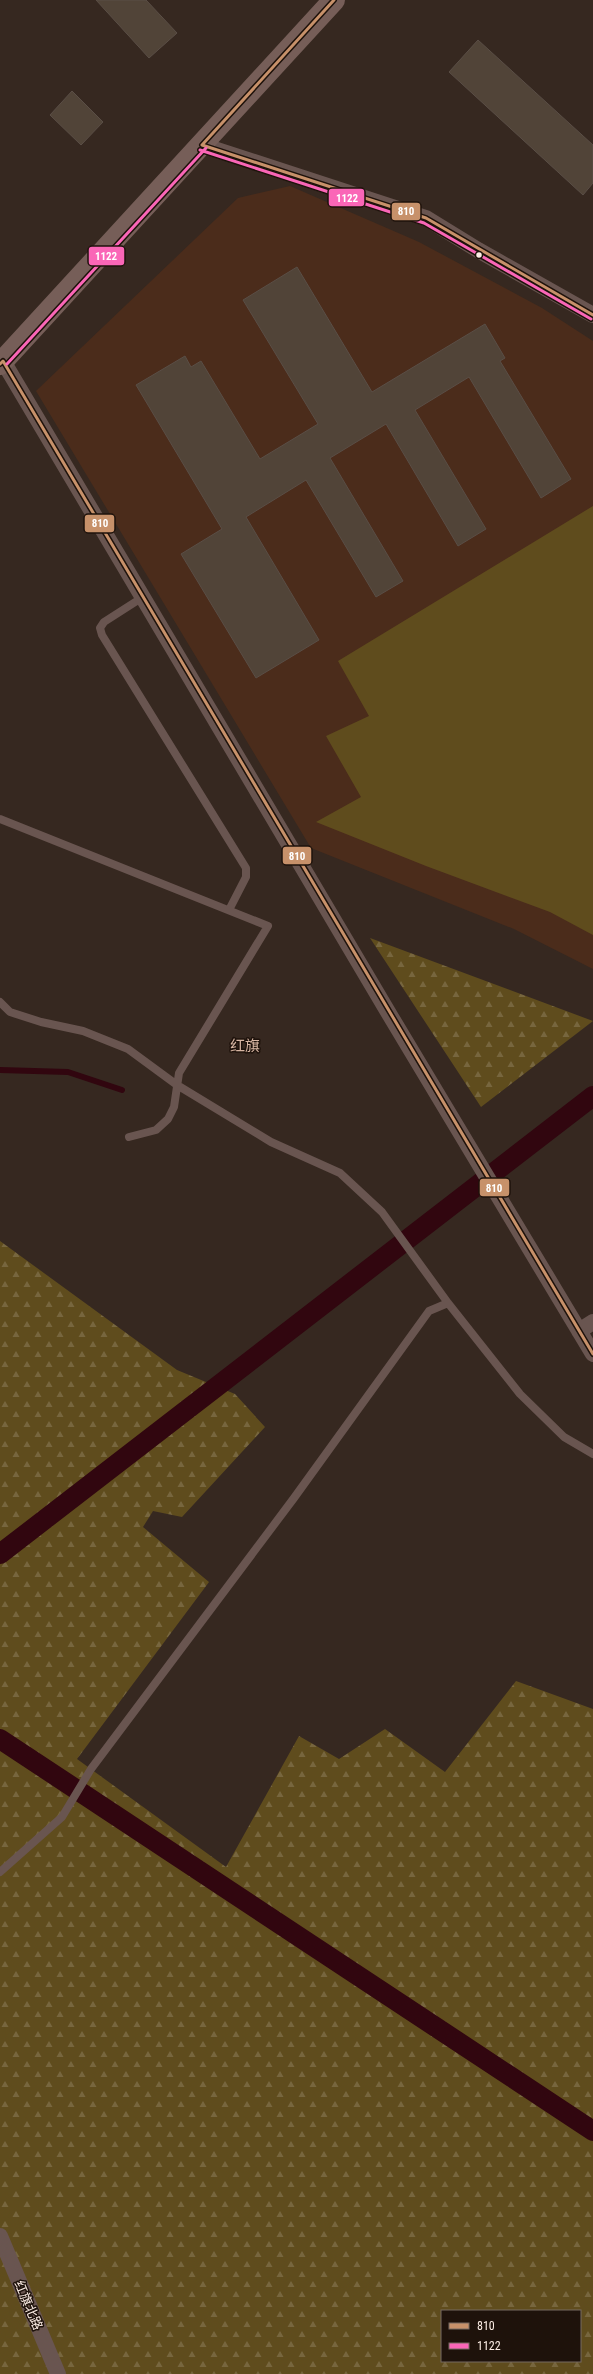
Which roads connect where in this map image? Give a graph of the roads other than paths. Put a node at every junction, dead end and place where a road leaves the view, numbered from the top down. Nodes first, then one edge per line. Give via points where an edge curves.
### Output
1 (334, 0) edge
2 (202, 145) junction
3 (593, 315) edge
4 (1, 360) edge
5 (143, 598) junction
6 (0, 819) edge
7 (229, 910) junction
8 (0, 1002) edge
9 (177, 1085) junction
10 (129, 1137) dead end
11 (448, 1303) junction
12 (593, 1322) edge
13 (579, 1331) junction
14 (593, 1354) edge
15 (593, 1454) edge
16 (0, 1872) edge
17 (0, 2236) edge
18 (58, 2374) edge

1 - 2 main road
2 - 3 street via 426,218
2 - 4 main road
4 - 5 street
5 - 7 lane via 104,622 100,628 246,868 246,877
5 - 13 street
6 - 7 lane
7 - 9 lane via 268,926 179,1073
8 - 9 lane via 10,1012 83,1031 128,1049
9 - 10 lane via 174,1107 168,1119 156,1130
9 - 11 lane via 271,1142 340,1173 382,1212
11 - 15 lane via 520,1394 564,1437
11 - 16 lane via 429,1310 294,1498 91,1769 62,1817
12 - 13 street
13 - 14 street
17 - 18 street, 红旗北路

